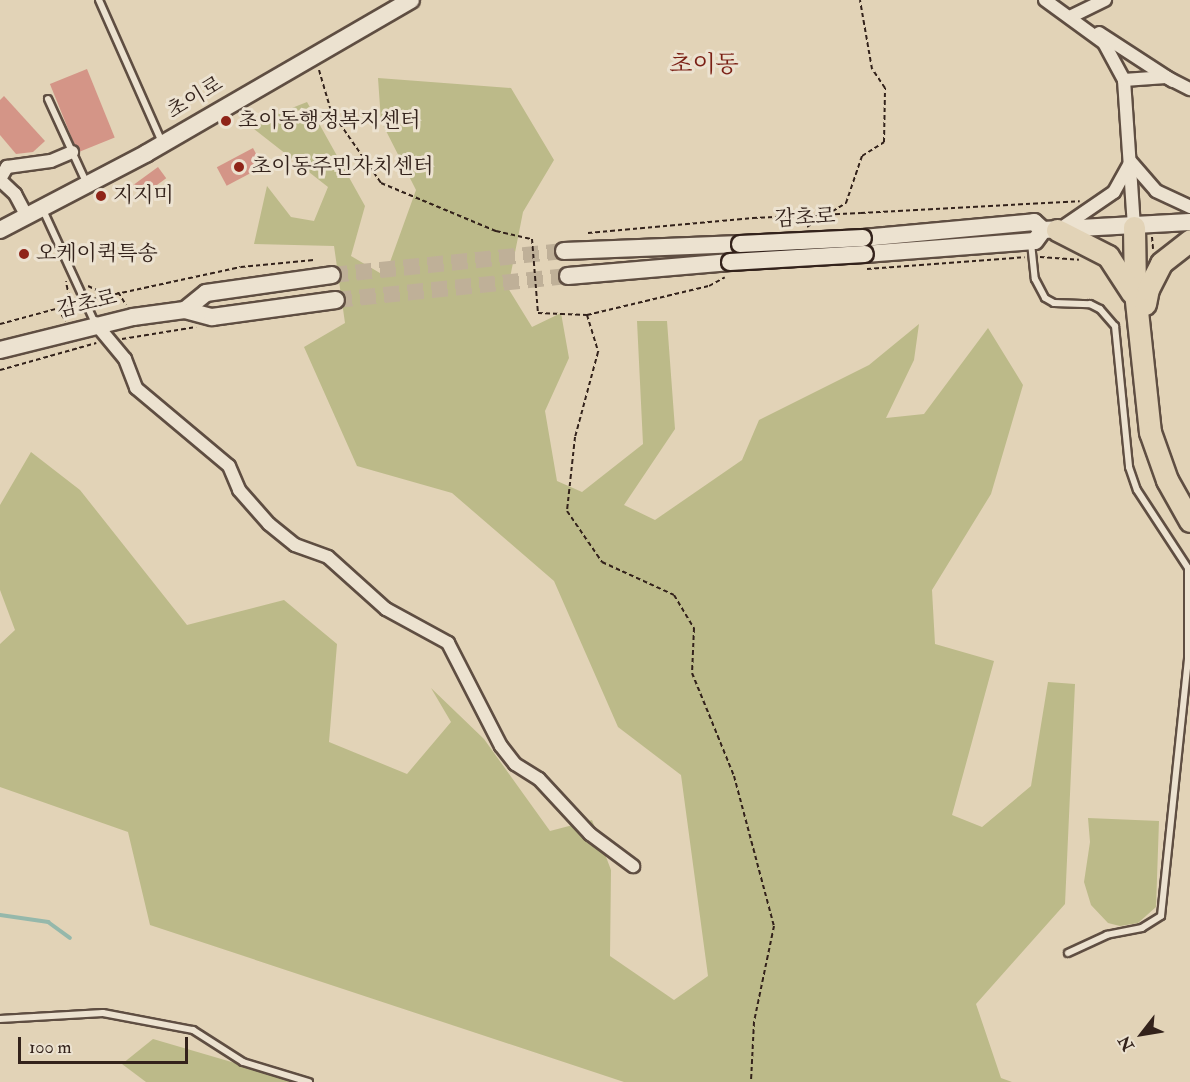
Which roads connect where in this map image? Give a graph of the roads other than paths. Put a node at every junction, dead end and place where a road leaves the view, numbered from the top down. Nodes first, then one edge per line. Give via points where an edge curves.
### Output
1 (99, 0) edge
2 (411, 0) edge
3 (1045, 0) edge
4 (1105, 0) edge
5 (1070, 16) junction
6 (1083, 26) junction
7 (1124, 80) junction
8 (1173, 81) junction
9 (1190, 89) edge
10 (48, 99) dead end
11 (162, 144) junction
12 (72, 152) junction
13 (1130, 161) junction
14 (0, 180) edge
15 (87, 186) junction
16 (1190, 207) edge
17 (35, 214) junction
18 (1190, 222) edge
19 (1134, 227) junction
20 (0, 230) edge
21 (1041, 240) junction
22 (1190, 240) edge
23 (564, 251) tunnel mouth
24 (865, 253) junction
25 (332, 275) tunnel mouth
26 (568, 276) tunnel mouth
27 (336, 300) tunnel mouth
28 (1141, 304) junction
29 (185, 310) junction
30 (95, 323) junction
31 (0, 350) edge
32 (1190, 506) edge
33 (1190, 521) edge
34 (633, 866) dead end
35 (1068, 953) dead end
36 (0, 1019) edge
37 (309, 1082) edge

1 - 11 lane
2 - 11 main road, 초이로
3 - 5 street
4 - 5 street
5 - 6 street
6 - 7 street via 1104,43
6 - 8 street via 1135,54
7 - 8 street via 1156,76
7 - 13 street
8 - 9 street
10 - 12 lane
11 - 15 main road, 초이로
12 - 14 street via 51,161 7,167
12 - 15 lane
13 - 16 street via 1156,191
13 - 19 street
13 - 21 street via 1114,192
14 - 17 street
15 - 17 main road, 초이로
17 - 20 main road, 초이로
17 - 30 lane
18 - 19 main road, 감초로
19 - 21 main road, 감초로
19 - 28 highway
21 - 24 main road, 감초로 via 1034,222
21 - 28 highway via 1108,256
21 - 35 lane via 1035,279 1045,298 1054,303 1090,304 1115,326 1129,467 1137,490 1188,568 1188,659 1161,916 1142,928 1107,935
22 - 28 highway via 1161,263
23 - 24 main road, 감초로, bridge via 740,244
24 - 26 main road, 감초로, bridge via 730,268
25 - 29 main road, 감초로 via 206,293
27 - 29 main road, 감초로 via 212,317
28 - 32 highway via 1159,435 1170,470
28 - 33 highway via 1150,432 1167,480
29 - 30 main road, 감초로
30 - 31 main road, 감초로
30 - 34 street via 112,341 136,388 229,466 239,490 269,524 295,546 328,557 386,609 448,643 508,755 568,807 590,834
36 - 37 lane via 103,1013 193,1030 243,1062

